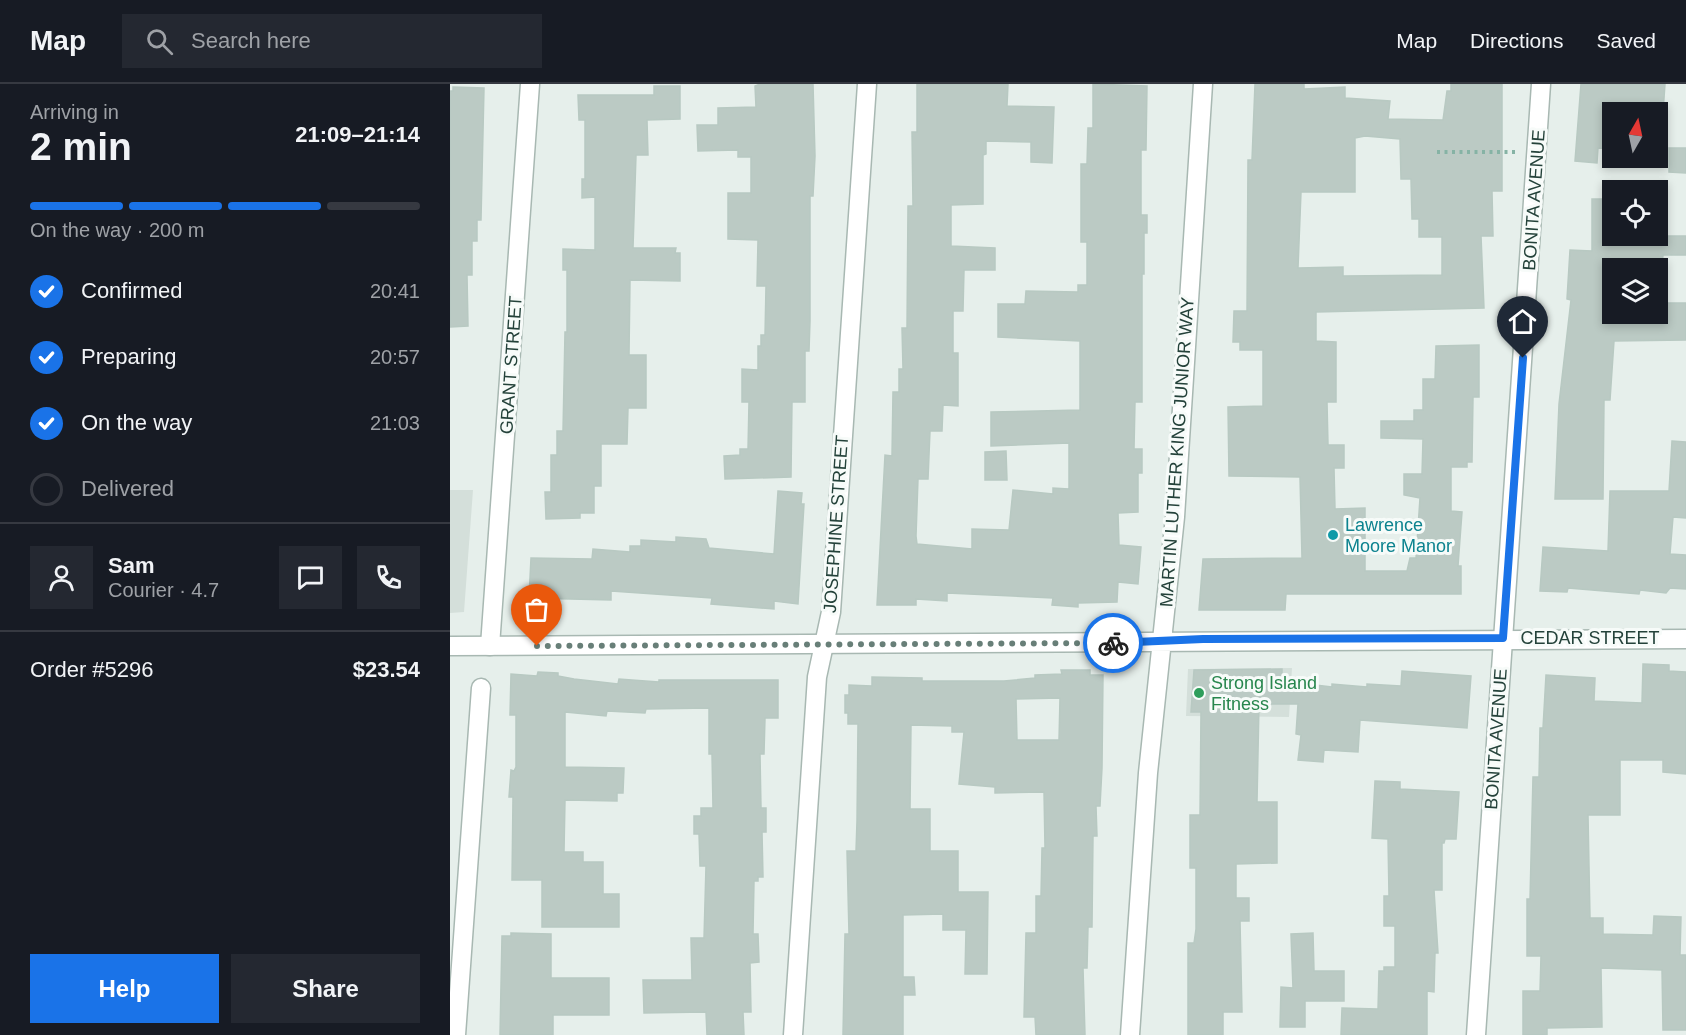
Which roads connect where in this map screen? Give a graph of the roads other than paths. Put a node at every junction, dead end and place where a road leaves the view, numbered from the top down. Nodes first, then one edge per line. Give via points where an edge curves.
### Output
1 (530, 84) edge
2 (867, 84) edge
3 (1203, 84) edge
4 (1541, 84) edge
5 (1503, 638) junction
6 (1686, 639) edge
7 (1162, 641) junction
8 (825, 644) junction
9 (450, 646) edge
10 (490, 646) junction
11 (481, 688) dead end
12 (455, 978) edge
13 (456, 1035) edge
14 (793, 1035) edge
15 (1130, 1035) edge
16 (1476, 1035) edge

1 - 10 street, GRANT STREET
2 - 8 street, JOSEPHINE STREET via 831,612
3 - 7 street, MARTIN LUTHER KING JUNIOR WAY via 1175,517
4 - 5 street, BONITA AVENUE
5 - 6 street, CEDAR STREET
5 - 7 street, CEDAR STREET
5 - 16 street, BONITA AVENUE
7 - 8 street, CEDAR STREET
7 - 15 street, MARTIN LUTHER KING JUNIOR WAY via 1148,773
8 - 10 street, CEDAR STREET
8 - 14 street, JOSEPHINE STREET via 818,677
9 - 10 street, CEDAR STREET
11 - 12 street
12 - 13 street

